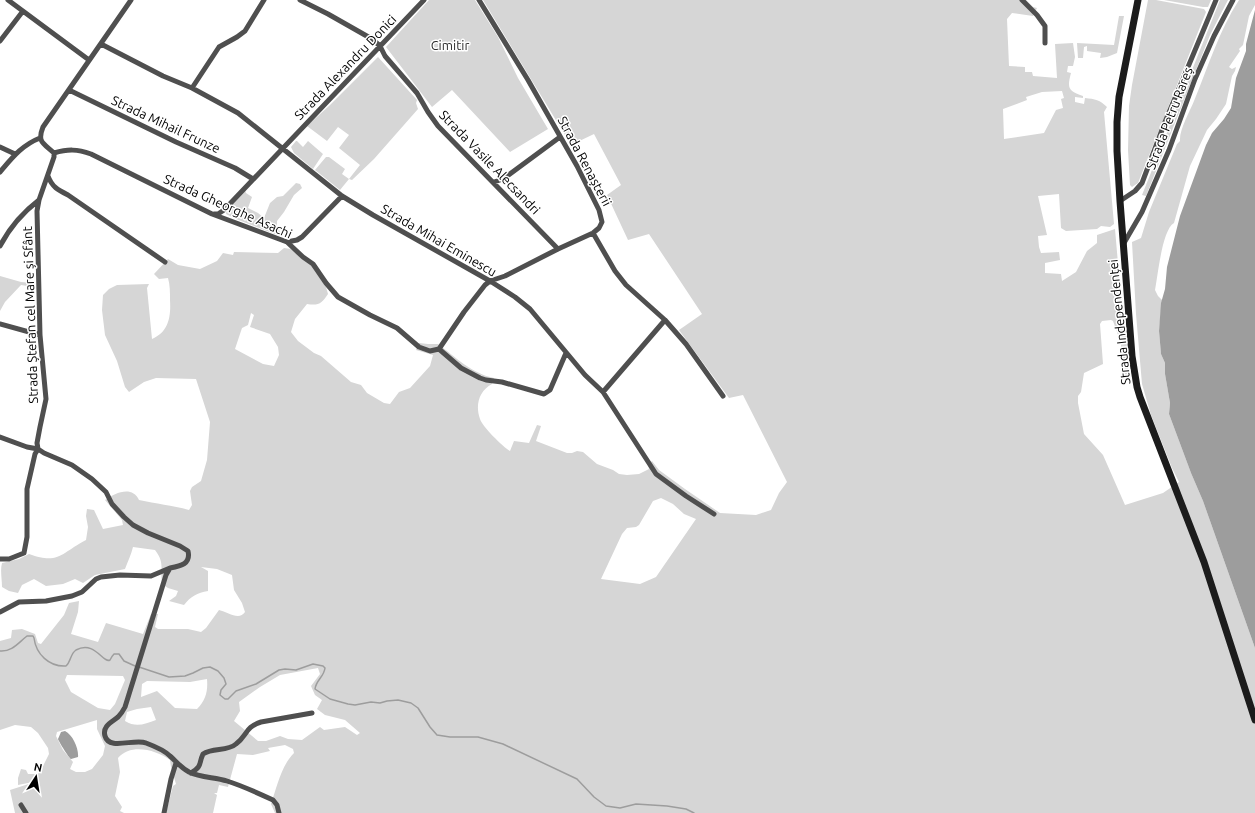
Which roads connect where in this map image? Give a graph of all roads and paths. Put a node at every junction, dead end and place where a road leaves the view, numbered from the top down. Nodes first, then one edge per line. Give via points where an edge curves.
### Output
1 (131, 0) edge
2 (264, 0) edge
3 (300, 0) edge
4 (424, 0) edge
5 (479, 0) edge
6 (1022, 0) edge
7 (1138, 0) edge
8 (1216, 0) edge
9 (1233, 0) edge
10 (11, 1) edge
11 (23, 11) junction
12 (0, 41) edge
13 (1045, 43) dead end
14 (101, 44) junction
15 (380, 46) junction
16 (89, 60) junction
17 (192, 88) junction
18 (69, 90) junction
19 (560, 137) junction
20 (40, 138) junction
21 (0, 147) edge
22 (281, 149) junction
23 (54, 153) junction
24 (15, 154) junction
25 (0, 172) edge
26 (48, 176) junction
27 (253, 179) junction
28 (494, 182) junction
29 (342, 196) junction
30 (39, 200) junction
31 (1120, 201) junction
32 (212, 214) junction
33 (593, 233) junction
34 (287, 242) junction
35 (1124, 243) junction
36 (0, 246) edge
37 (558, 248) junction
38 (165, 262) dead end
39 (505, 276) junction
40 (490, 281) junction
41 (501, 288) junction
42 (665, 320) junction
43 (0, 324) edge
44 (40, 335) junction
45 (439, 349) junction
46 (566, 353) junction
47 (603, 392) junction
48 (723, 396) dead end
49 (0, 437) edge
50 (38, 449) junction
51 (714, 514) dead end
52 (0, 559) edge
53 (170, 568) junction
54 (0, 612) edge
55 (312, 713) dead end
56 (1255, 720) edge
57 (176, 763) junction
58 (191, 773) junction
59 (21, 805) dead end
60 (26, 813) edge
61 (164, 813) edge
62 (279, 813) edge

1 - 14 street
2 - 17 street via 245,31 219,47
3 - 15 street, Strada Vasile Alecsandri
4 - 15 street, Strada Alexandru Donici
5 - 19 street, Strada Renașterii
6 - 13 street via 1045,26
7 - 31 main road, Strada Independenței via 1119,98 1117,151
8 - 31 street via 1142,183
9 - 35 street, Strada Petru Rareș via 1195,78 1169,150 1142,212
10 - 11 street
11 - 12 street
11 - 16 street
14 - 16 street
14 - 17 street, Strada Mihai Eminescu
15 - 22 street, Strada Alexandru Donici
15 - 28 street, Strada Vasile Alecsandri via 385,56 417,93 438,126
16 - 18 street
17 - 22 street, Strada Mihai Eminescu via 238,113
18 - 20 street via 43,127
18 - 27 street, Strada Mihail Frunze via 235,168
19 - 28 street via 503,179
19 - 33 street, Strada Renașterii via 602,217 599,228
20 - 23 street
20 - 24 street
21 - 24 street
22 - 27 street, Strada Alexandru Donici
22 - 29 street, Strada Mihai Eminescu
23 - 26 street, Strada Ștefan cel Mare și Sfânt
23 - 32 street, Strada Gheorghe Asachi via 66,149 91,154
24 - 25 street
26 - 30 street, Strada Ștefan cel Mare și Sfânt
26 - 38 street via 51,184 57,189
27 - 32 street, Strada Alexandru Donici via 224,210
28 - 37 street, Strada Vasile Alecsandri
29 - 34 street via 302,237
29 - 40 street, Strada Mihai Eminescu
30 - 36 street via 22,214
30 - 44 street, Strada Ștefan cel Mare și Sfânt via 37,211
31 - 35 main road, Strada Independenței
32 - 34 street, Strada Gheorghe Asachi
33 - 37 street
33 - 42 street via 626,285
34 - 45 street, Strada Gheorghe Asachi via 313,264 338,297 397,328 414,345 430,351
35 - 56 main road, Strada Independenței via 1132,356 1137,387 1204,562
37 - 39 street
39 - 40 street
39 - 41 street
40 - 41 street, Strada Mihai Eminescu
40 - 45 street via 464,312
41 - 46 street, Strada Mihai Eminescu via 530,309
42 - 47 street
42 - 48 street via 686,344
43 - 44 street
44 - 50 street, Strada Ștefan cel Mare și Sfânt via 46,399
45 - 46 street via 461,368 480,378 544,394 550,390
46 - 47 street, Strada Mihai Eminescu
47 - 51 street, Strada Mihai Eminescu via 656,474
49 - 50 street
50 - 52 street, Strada Ștefan cel Mare și Sfânt via 34,454 27,490 27,537 24,553 9,559
50 - 53 street via 72,465 92,479 106,492 124,518 133,525 188,551 187,562
53 - 54 street via 151,576 101,577 82,592 72,596 46,601 18,602
53 - 57 street via 125,707 108,725 104,735 107,740 116,744 128,741 146,742 170,756
55 - 58 street via 253,725 231,748 212,750 204,754 201,764
57 - 58 street
57 - 61 street
58 - 62 street via 227,781 273,800
59 - 60 street

